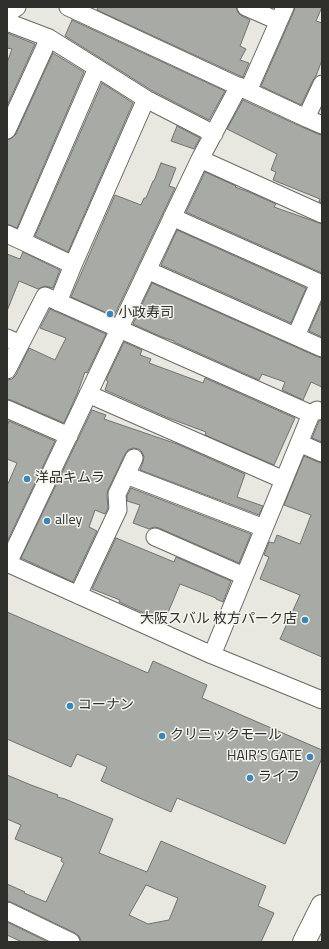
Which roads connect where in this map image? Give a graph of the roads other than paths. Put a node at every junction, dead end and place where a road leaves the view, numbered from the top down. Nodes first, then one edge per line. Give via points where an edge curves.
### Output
1 (68, 7) edge
2 (246, 7) edge
3 (11, 12) edge
4 (281, 14) edge
5 (49, 38) junction
6 (97, 68) junction
7 (322, 84) edge
8 (243, 89) junction
9 (146, 100) junction
10 (306, 118) junction
11 (322, 125) edge
12 (7, 130) edge
13 (214, 134) junction
14 (200, 159) junction
15 (322, 214) edge
16 (172, 217) junction
17 (14, 238) edge
18 (73, 265) junction
19 (147, 270) junction
20 (321, 283) edge
21 (58, 302) junction
22 (119, 329) junction
23 (296, 336) junction
24 (13, 341) edge
25 (322, 348) edge
26 (7, 370) edge
27 (88, 394) junction
28 (7, 409) edge
29 (316, 413) edge
30 (69, 436) junction
31 (299, 443) junction
32 (322, 453) edge
33 (134, 458) dead end
34 (126, 475) junction
35 (284, 480) junction
36 (264, 528) junction
37 (155, 537) dead end
38 (8, 563) edge
39 (244, 576) junction
40 (78, 595) junction
41 (212, 655) junction
42 (322, 700) edge
43 (322, 906) edge
44 (7, 910) edge
45 (71, 942) edge
46 (304, 942) edge

1 - 8 street
2 - 4 street
3 - 5 street
4 - 8 street
5 - 6 street
5 - 12 street
6 - 9 street
6 - 17 street
7 - 10 street
8 - 10 street
8 - 13 street
9 - 13 street
9 - 18 street
10 - 11 street
13 - 14 street
14 - 15 street
14 - 16 street
16 - 19 street
16 - 20 street
17 - 18 street
18 - 21 street
19 - 22 street
19 - 23 street
20 - 23 street
21 - 22 street
21 - 24 street via 45,296
22 - 27 street
22 - 29 street
23 - 25 street
24 - 26 street
27 - 30 street
27 - 35 street
28 - 30 street
29 - 31 street
30 - 38 street
31 - 32 street
31 - 35 street
33 - 34 street
34 - 36 street
34 - 40 street via 117,494 118,510
35 - 36 street
36 - 39 street
37 - 39 street
38 - 40 street
39 - 41 street
40 - 41 street
41 - 42 street
43 - 46 highway
44 - 45 street

